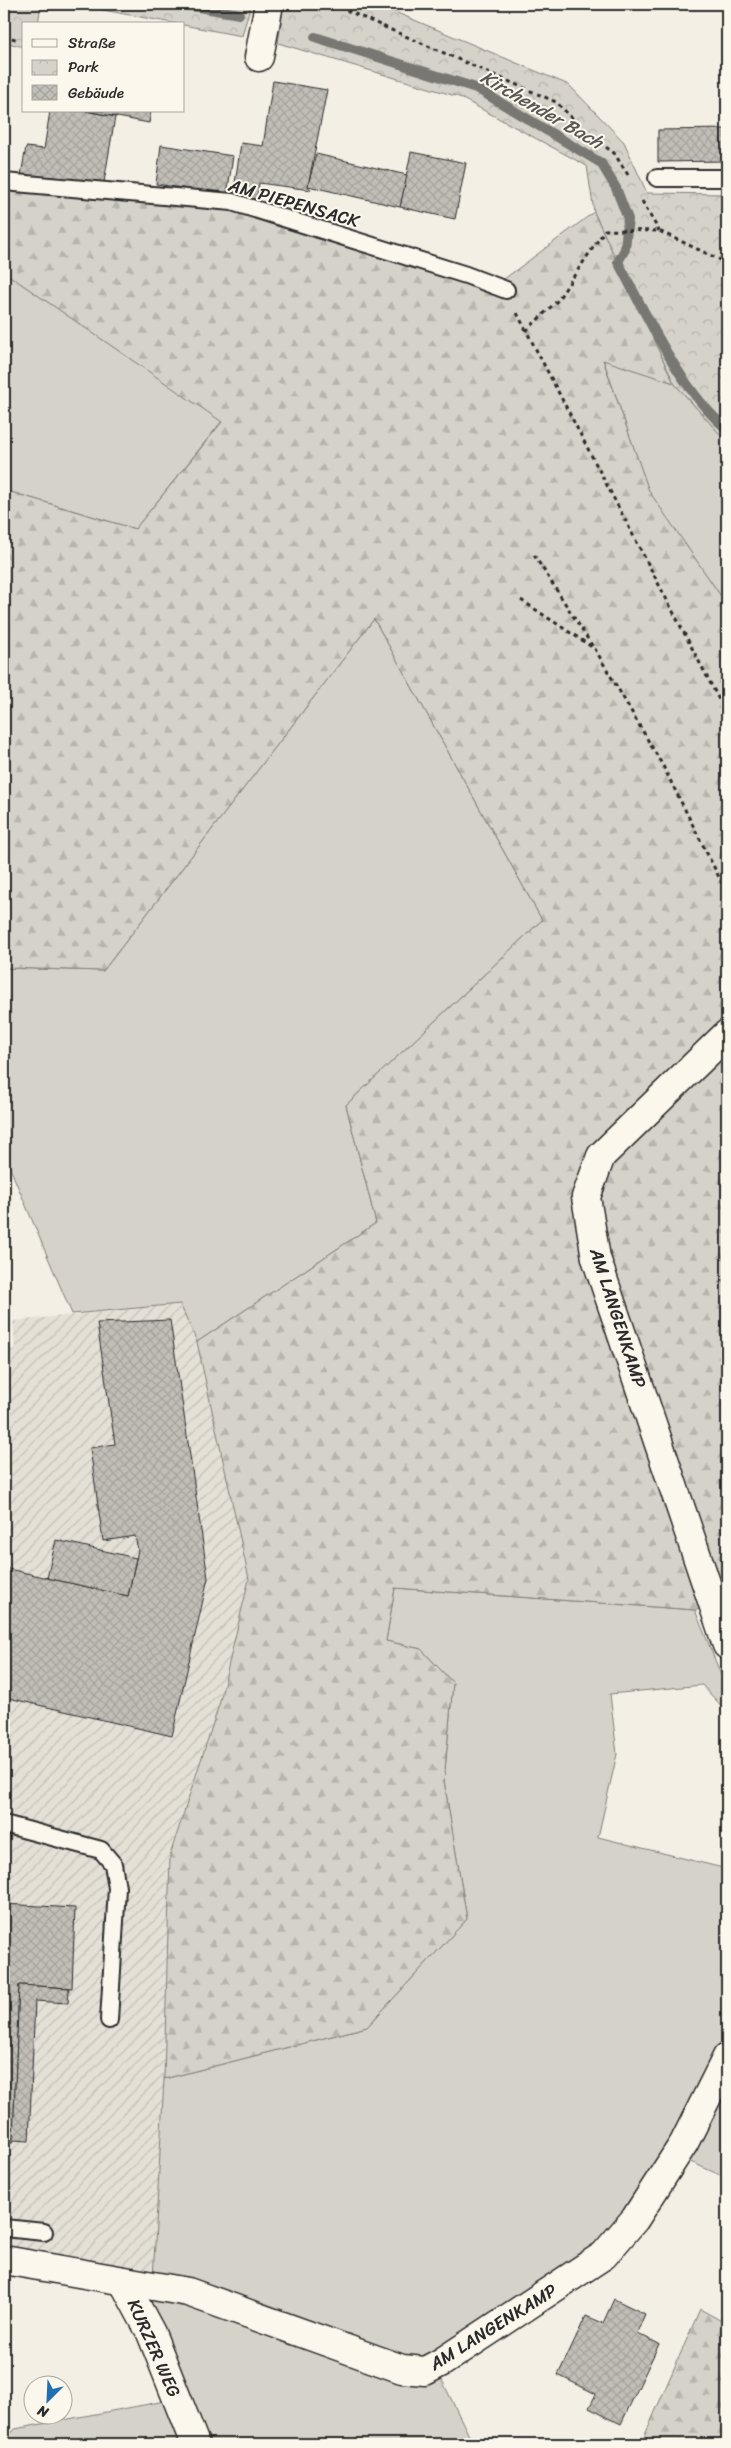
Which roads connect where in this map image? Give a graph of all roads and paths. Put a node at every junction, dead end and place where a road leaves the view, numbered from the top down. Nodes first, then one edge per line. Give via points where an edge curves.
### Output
1 (269, 4) edge
2 (332, 4) edge
3 (4, 36) edge
4 (19, 40) dead end
5 (259, 57) dead end
6 (657, 178) dead end
7 (727, 178) edge
8 (4, 182) edge
9 (632, 182) dead end
10 (641, 198) dead end
11 (659, 231) junction
12 (727, 263) edge
13 (506, 290) joint
14 (526, 331) junction
15 (534, 555) dead end
16 (521, 600) dead end
17 (595, 650) junction
18 (727, 715) edge
19 (727, 893) edge
20 (727, 1034) edge
21 (727, 1645) edge
22 (4, 1824) edge
23 (108, 2020) dead end
24 (727, 2057) edge
25 (4, 2228) edge
26 (44, 2232) dead end
27 (4, 2260) edge
28 (124, 2281) junction
29 (195, 2444) edge

1 - 5 street
2 - 9 path via 556,102 588,134 614,153
3 - 4 path
6 - 7 lane
8 - 13 lane, AM PIEPENSACK via 232,202
10 - 11 path
11 - 12 path
11 - 14 path via 605,230 557,301
13 - 14 path
14 - 18 path
15 - 17 path
16 - 17 path
17 - 19 path via 663,766
20 - 21 street, AM LANGENKAMP via 601,1156 586,1197 596,1258
22 - 23 lane via 101,1850 113,1864 117,1888
24 - 28 street, AM LANGENKAMP via 684,2143 635,2219 604,2255 425,2371 402,2369 188,2292
25 - 26 lane
27 - 28 street, KURZER WEG
28 - 29 street, KURZER WEG via 151,2333

